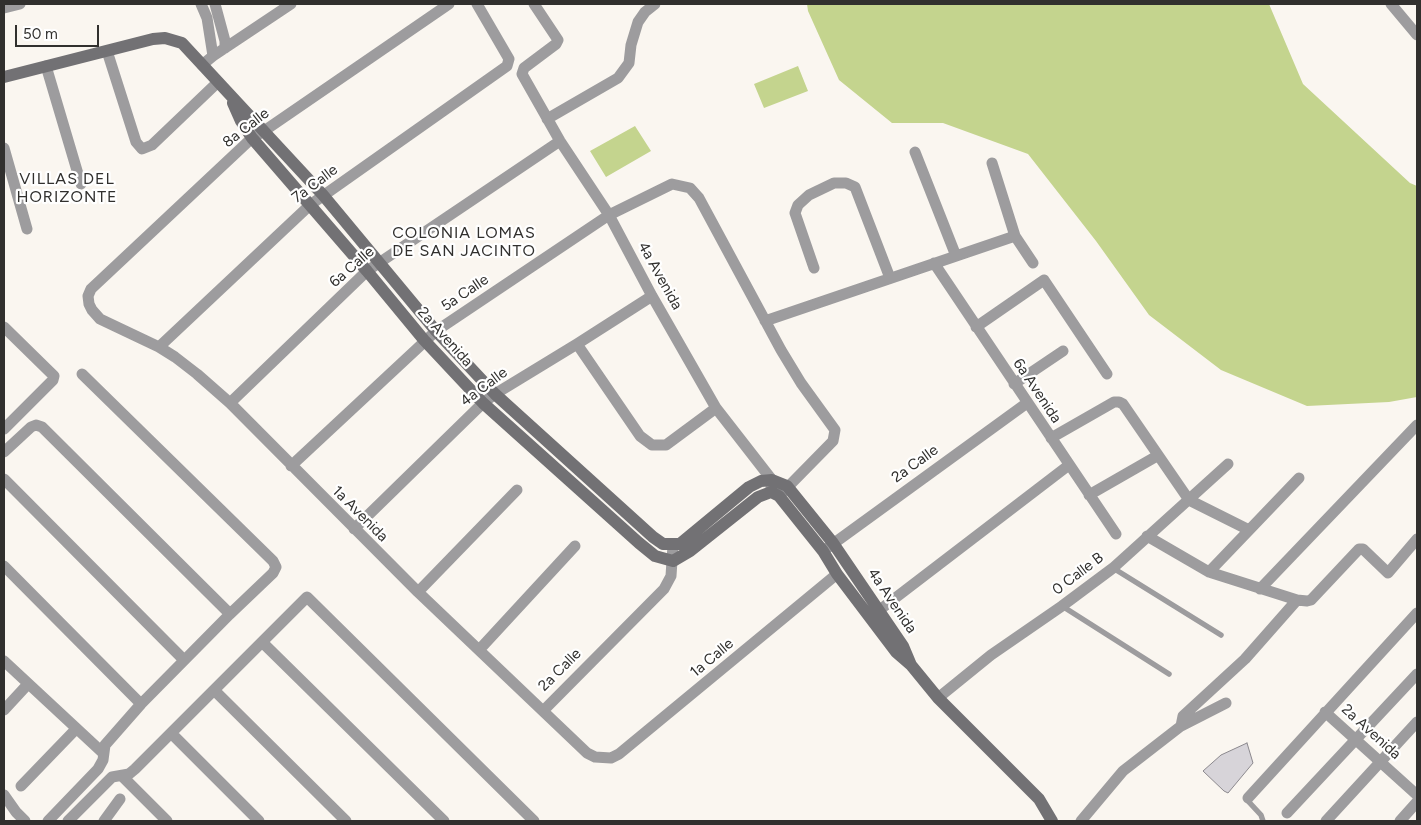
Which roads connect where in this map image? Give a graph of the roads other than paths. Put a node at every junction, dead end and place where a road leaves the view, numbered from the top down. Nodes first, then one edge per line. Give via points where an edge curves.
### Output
1 (20, 4) edge
2 (201, 4) edge
3 (215, 4) edge
4 (291, 4) edge
5 (449, 4) edge
6 (477, 4) edge
7 (534, 4) edge
8 (655, 4) edge
9 (1391, 4) edge
10 (4, 8) edge
11 (1417, 35) edge
12 (225, 48) junction
13 (107, 51) junction
14 (213, 56) junction
15 (202, 65) junction
16 (46, 66) junction
17 (4, 77) edge
18 (218, 82) junction
19 (231, 96) junction
20 (547, 119) junction
21 (264, 131) junction
22 (252, 138) junction
23 (560, 142) junction
24 (4, 148) edge
25 (915, 152) dead end
26 (992, 162) dead end
27 (81, 184) dead end
28 (323, 195) junction
29 (310, 205) junction
30 (609, 215) junction
31 (27, 229) dead end
32 (1015, 236) junction
33 (956, 256) junction
34 (379, 262) junction
35 (934, 263) junction
36 (1033, 263) dead end
37 (814, 268) dead end
38 (367, 271) junction
39 (890, 278) junction
40 (652, 296) junction
41 (88, 304) joint
42 (765, 321) junction
43 (4, 327) edge
44 (976, 327) junction
45 (436, 331) junction
46 (424, 340) junction
47 (577, 344) junction
48 (159, 347) junction
49 (1063, 351) dead end
50 (82, 374) dead end
51 (1108, 374) dead end
52 (1014, 384) junction
53 (495, 394) junction
54 (230, 403) junction
55 (483, 403) junction
56 (1027, 403) junction
57 (716, 408) junction
58 (6, 422) edge
59 (1417, 425) edge
60 (1051, 438) junction
61 (4, 452) edge
62 (1157, 456) junction
63 (1069, 464) junction
64 (1228, 464) dead end
65 (291, 466) junction
66 (1299, 478) dead end
67 (4, 479) edge
68 (517, 490) dead end
69 (778, 490) junction
70 (1089, 495) junction
71 (1189, 500) junction
72 (354, 529) junction
73 (1249, 530) junction
74 (1116, 534) dead end
75 (1146, 536) junction
76 (1417, 539) edge
77 (833, 544) junction
78 (674, 545) junction
79 (575, 546) dead end
80 (823, 551) junction
81 (673, 561) junction
82 (4, 566) edge
83 (1113, 568) junction
84 (1209, 572) junction
85 (837, 574) junction
86 (1260, 589) junction
87 (418, 592) junction
88 (1302, 601) junction
89 (1062, 606) junction
90 (1417, 613) edge
91 (230, 614) junction
92 (875, 614) junction
93 (1221, 635) dead end
94 (262, 642) junction
95 (479, 650) junction
96 (184, 660) junction
97 (4, 661) edge
98 (1169, 674) dead end
99 (1417, 674) edge
100 (28, 684) junction
101 (214, 690) junction
102 (938, 698) junction
103 (1226, 703) dead end
104 (141, 704) junction
105 (4, 710) edge
106 (543, 711) junction
107 (1325, 712) junction
108 (1417, 722) edge
109 (1181, 726) junction
110 (76, 729) junction
111 (171, 733) junction
112 (1355, 739) junction
113 (103, 753) junction
114 (603, 758) joint
115 (1380, 762) junction
116 (122, 776) junction
117 (21, 786) dead end
118 (4, 795) edge
119 (1417, 795) edge
120 (120, 798) dead end
121 (1248, 798) joint
122 (1417, 802) edge
123 (1287, 813) dead end
124 (25, 821) edge
125 (48, 821) edge
126 (68, 821) edge
127 (104, 821) edge
128 (167, 821) edge
129 (259, 821) edge
130 (346, 821) edge
131 (444, 821) edge
132 (534, 821) edge
133 (1052, 821) edge
134 (1082, 821) edge
135 (1263, 821) edge
136 (1326, 821) edge
137 (1400, 821) edge

1 - 10 street
2 - 14 street via 208,18
3 - 12 street
4 - 12 street
5 - 21 street, 8a Calle
6 - 28 street, 7a Calle via 510,59 506,66
7 - 20 street, 4a Avenida via 558,40 522,71
8 - 20 street via 638,22 629,63 618,78
9 - 11 street
12 - 14 street
13 - 15 street, 2a Avenida via 165,38 182,43
13 - 16 street
13 - 18 street via 136,142 142,149 152,144
14 - 15 street
15 - 18 street, 2a Avenida
16 - 17 street
16 - 27 street
18 - 19 street, 2a Avenida
19 - 21 street, 2a Avenida
19 - 22 street, 2a Avenida
20 - 23 street, 4a Avenida
21 - 22 street, 8a Calle
21 - 28 street, 2a Avenida
22 - 29 street, 2a Avenida
22 - 41 street, 8a Calle via 91,289
23 - 30 street, 4a Avenida
23 - 34 street, 6a Calle
24 - 31 street
25 - 33 street
26 - 32 street
28 - 29 street, 7a Calle
28 - 34 street, 2a Avenida
29 - 38 street, 2a Avenida
29 - 48 street, 7a Calle
30 - 40 street, 4a Avenida
30 - 42 street, 5a Calle via 672,184 690,188 699,198
30 - 45 street, 5a Calle
32 - 33 street
32 - 36 street
33 - 35 street
34 - 38 street, 6a Calle
34 - 45 street, 2a Avenida
35 - 39 street
35 - 44 street, 6a Avenida
37 - 39 street via 795,212 809,195 834,183 846,183 855,186
38 - 46 street, 2a Avenida
38 - 54 street, 6a Calle
39 - 42 street
40 - 47 street, 4a Calle
40 - 57 street, 4a Avenida
41 - 48 street, 1a Avenida via 100,319
42 - 69 street via 800,383 835,430 833,441
43 - 58 street via 54,376
44 - 51 street via 1043,280
44 - 52 street, 6a Avenida
45 - 46 street, 5a Calle
45 - 53 street, 2a Avenida
46 - 55 street, 2a Avenida
46 - 65 street, 5a Calle
47 - 53 street, 4a Calle
47 - 57 street via 640,436 652,445 666,445
48 - 54 street, 1a Avenida
49 - 52 street
50 - 91 street via 274,561 273,573
52 - 56 street, 6a Avenida
53 - 55 street, 4a Calle
53 - 78 street, 2a Avenida via 654,538 663,544
54 - 65 street, 1a Avenida
55 - 72 street, 4a Calle
55 - 81 street, 2a Avenida via 639,543 655,556
56 - 60 street, 6a Avenida
56 - 77 street, 2a Calle
57 - 69 street, 4a Avenida
59 - 86 street
60 - 62 street via 1119,402
60 - 63 street, 6a Avenida
61 - 91 street via 31,427 42,426
62 - 70 street
62 - 71 street
63 - 70 street, 6a Avenida
63 - 92 street
64 - 71 street, 0 Calle B
65 - 72 street, 1a Avenida
66 - 73 street
67 - 96 street
68 - 87 street
69 - 77 street, 4a Avenida
69 - 78 street via 761,481 749,487 680,544
69 - 80 street, 4a Avenida
69 - 81 street via 758,497
70 - 74 street, 6a Avenida
71 - 73 street
71 - 75 street, 0 Calle B
72 - 87 street, 1a Avenida
73 - 84 street
75 - 83 street, 0 Calle B
75 - 84 street
76 - 88 street via 1388,573 1360,549 1311,600
77 - 80 street, 2a Calle
77 - 92 street, 4a Avenida
78 - 81 street, 2a Calle
79 - 95 street
80 - 85 street, 4a Avenida
81 - 106 street, 2a Calle via 671,576 664,589
82 - 104 street
83 - 89 street, 0 Calle B
83 - 93 lane
84 - 86 street
85 - 92 street, 4a Avenida
85 - 114 street, 1a Calle via 619,754
86 - 88 street
87 - 95 street, 1a Avenida
88 - 109 street via 1183,716
89 - 98 lane
89 - 102 street, 0 Calle B via 991,655
90 - 107 street
91 - 96 street
92 - 102 street, 4a Avenida via 896,652
94 - 101 street
94 - 131 street
94 - 132 street via 307,597
95 - 106 street, 1a Avenida
96 - 104 street
97 - 100 street
99 - 112 street
100 - 105 street
100 - 110 street
101 - 111 street
101 - 130 street
102 - 133 street, 4a Avenida via 1039,799
103 - 109 street
104 - 113 street via 105,745
106 - 114 street, 1a Avenida via 588,753
107 - 112 street, 2a Avenida
107 - 121 street
108 - 115 street
109 - 134 street via 1123,771
110 - 113 street
110 - 117 street
111 - 116 street via 135,769
111 - 129 street
112 - 115 street, 2a Avenida
112 - 123 street
113 - 125 street via 98,769
115 - 119 street, 2a Avenida
115 - 136 street
116 - 126 street via 112,777
116 - 128 street
118 - 124 street
120 - 127 street
121 - 135 lane
122 - 137 street

